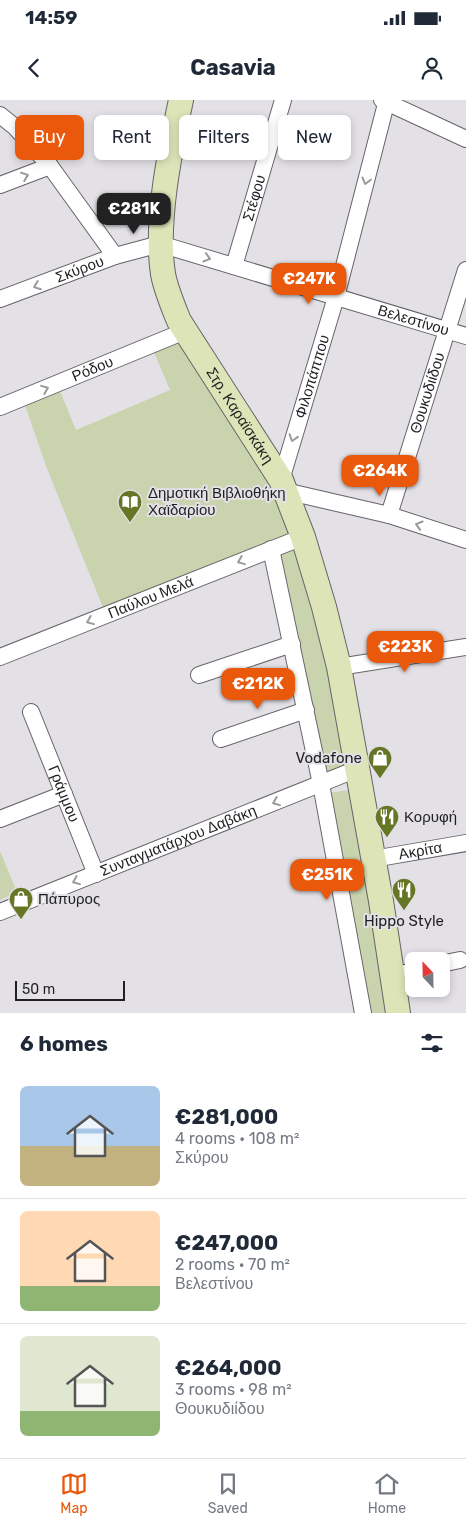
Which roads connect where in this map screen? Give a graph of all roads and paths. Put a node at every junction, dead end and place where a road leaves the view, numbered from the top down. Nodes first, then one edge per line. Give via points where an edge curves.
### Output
1 (181, 100) edge
2 (283, 100) edge
3 (385, 101) edge
4 (0, 115) edge
5 (466, 138) edge
6 (50, 166) junction
7 (0, 185) edge
8 (160, 244) junction
9 (115, 256) junction
10 (234, 266) junction
11 (466, 270) edge
12 (336, 297) junction
13 (0, 299) edge
14 (448, 330) junction
15 (185, 331) junction
16 (466, 336) edge
17 (0, 407) edge
18 (283, 485) junction
19 (388, 515) junction
20 (303, 537) junction
21 (466, 540) edge
22 (272, 549) junction
23 (292, 644) junction
24 (466, 648) edge
25 (1, 654) edge
26 (339, 667) junction
27 (199, 675) dead end
28 (306, 710) junction
29 (31, 712) dead end
30 (221, 739) dead end
31 (357, 770) junction
32 (321, 784) junction
33 (64, 794) junction
34 (0, 819) edge
35 (466, 843) edge
36 (373, 859) junction
37 (96, 874) junction
38 (0, 912) edge
39 (460, 960) dead end
40 (450, 962) edge
41 (403, 973) edge
42 (362, 1013) edge
43 (398, 1013) edge

1 - 8 main road, Στρ. Καραϊσκάκη via 164,194
2 - 10 street, Στέφου
3 - 5 street
3 -> 12 street, Φιλοπάππου
4 - 6 street via 16,127
7 -> 6 street
6 - 9 street
8 - 9 street, Σκύρου
8 -> 10 street, Βελεστίνου
8 - 15 main road, Στρ. Καραϊσκάκη via 166,287
9 -> 13 street, Σκύρου
10 - 12 street, Βελεστίνου
11 - 14 street, Θουκυδιίδου
12 - 14 street, Βελεστίνου
12 -> 18 street, Φιλοπάππου
14 - 16 street, Βελεστίνου
14 - 19 street, Θουκυδιίδου
17 -> 15 street, Ρόδου
15 - 18 main road, Στρ. Καραϊσκάκη
18 - 19 street
18 - 20 main road, Στρ. Καραϊσκάκη
21 -> 19 street
20 - 22 street, Παύλου Μελά
20 - 26 main road, Στρ. Καραϊσκάκη
22 - 23 street
22 -> 25 street, Παύλου Μελά
23 - 27 street
23 - 28 street
24 - 26 street
26 - 31 main road, Στρ. Καραϊσκάκη
28 - 30 street
28 - 32 street
29 - 33 street, Γράμμου
31 - 32 street, Συνταγματάρχου Δαβάκη
31 - 36 main road
32 -> 37 street, Συνταγματάρχου Δαβάκη
32 - 42 street
33 - 34 street
33 - 37 street, Γράμμου
35 - 36 street, Ακρίτα
36 - 41 main road
37 -> 38 street, Συνταγματάρχου Δαβάκη
39 - 40 street
41 - 43 main road

